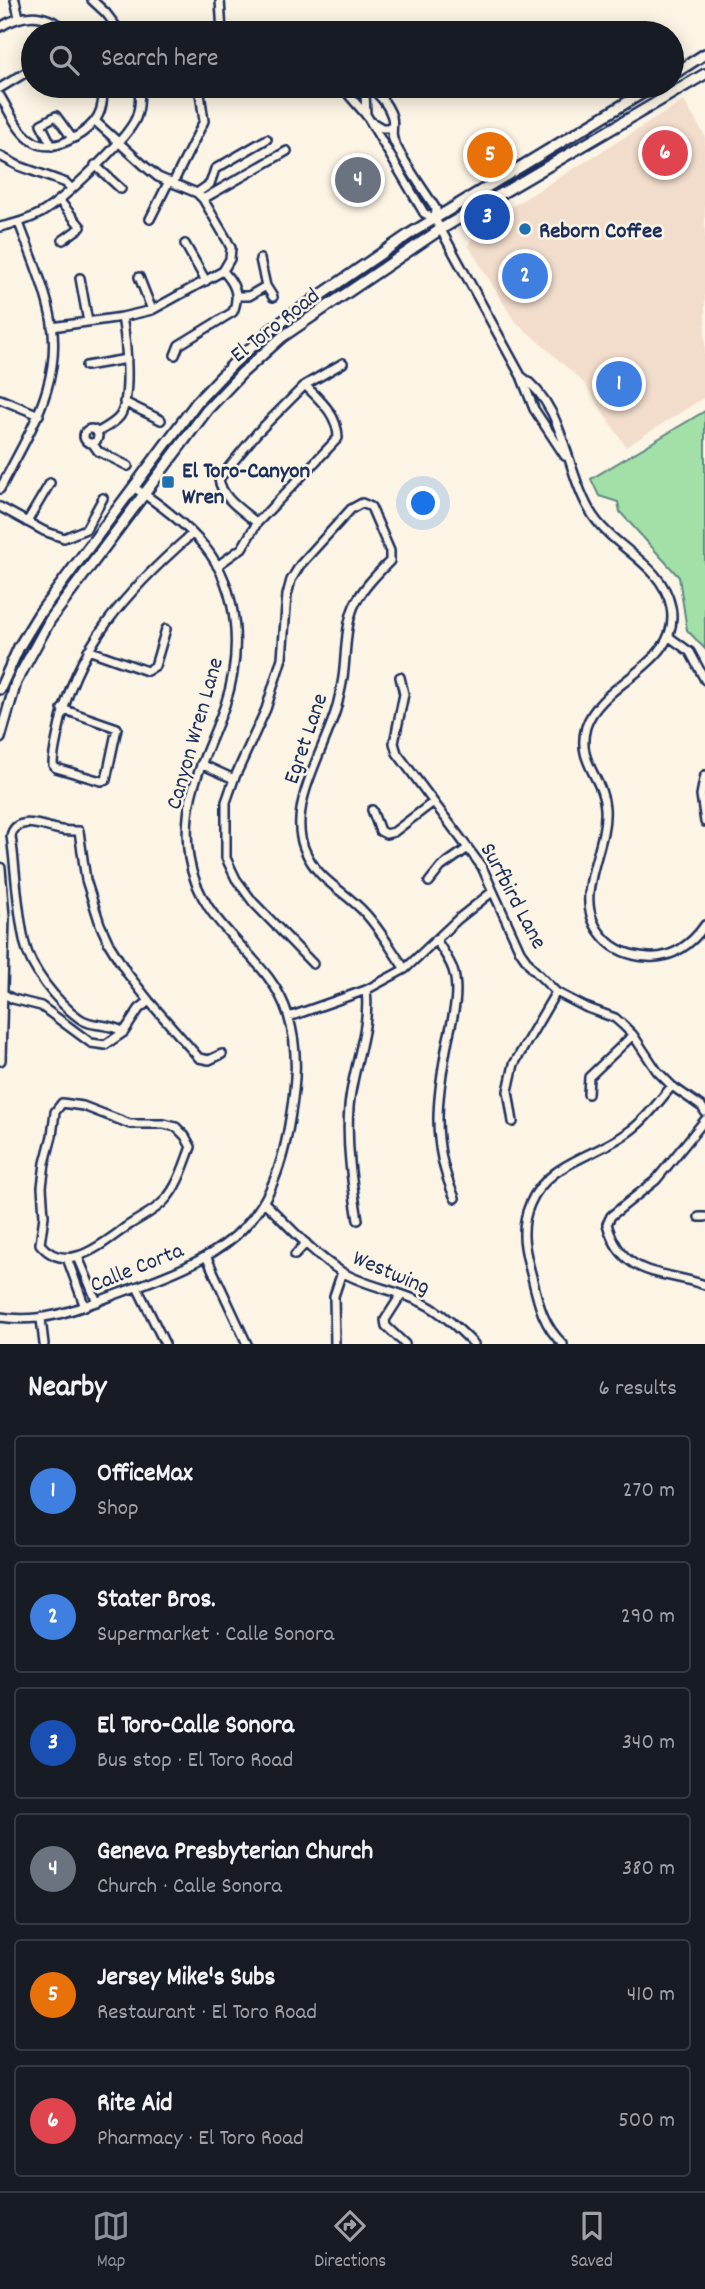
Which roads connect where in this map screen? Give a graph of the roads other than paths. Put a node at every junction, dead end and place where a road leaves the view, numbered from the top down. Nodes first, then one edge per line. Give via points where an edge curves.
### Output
1 (15, 0) edge
2 (92, 0) edge
3 (220, 0) edge
4 (19, 17) junction
5 (52, 21) edge
6 (112, 21) edge
7 (221, 21) edge
8 (0, 27) edge
9 (705, 54) edge
10 (684, 67) edge
11 (705, 74) edge
12 (21, 75) edge
13 (684, 86) edge
14 (0, 88) edge
15 (0, 96) edge
16 (102, 98) edge
17 (138, 98) edge
18 (201, 98) edge
19 (351, 98) edge
20 (366, 98) edge
21 (377, 98) edge
22 (634, 98) edge
23 (664, 98) edge
24 (368, 118) junction
25 (95, 121) junction
26 (392, 128) junction
27 (72, 138) junction
28 (267, 139) dead end
29 (119, 141) junction
30 (52, 146) junction
31 (287, 151) dead end
32 (0, 156) edge
33 (95, 165) junction
34 (212, 179) junction
35 (171, 182) junction
36 (71, 188) junction
37 (219, 188) junction
38 (121, 189) dead end
39 (200, 197) junction
40 (59, 200) junction
41 (150, 219) dead end
42 (435, 219) junction
43 (19, 223) junction
44 (0, 227) edge
45 (440, 229) junction
46 (63, 240) dead end
47 (185, 244) dead end
48 (260, 259) dead end
49 (223, 271) junction
50 (139, 277) dead end
51 (80, 278) dead end
52 (206, 281) junction
53 (266, 286) junction
54 (237, 296) junction
55 (273, 297) dead end
56 (152, 310) junction
57 (122, 317) junction
58 (88, 322) junction
59 (52, 327) junction
60 (175, 355) dead end
61 (127, 359) junction
62 (343, 363) dead end
63 (86, 366) dead end
64 (522, 376) junction
65 (305, 385) junction
66 (0, 399) edge
67 (124, 402) junction
68 (39, 415) junction
69 (554, 419) junction
70 (161, 420) dead end
71 (546, 429) junction
72 (98, 432) junction
73 (93, 444) junction
74 (568, 460) junction
75 (128, 467) dead end
76 (50, 483) dead end
77 (133, 487) junction
78 (0, 489) edge
79 (145, 494) junction
80 (103, 498) dead end
81 (0, 507) edge
82 (27, 522) junction
83 (257, 523) junction
84 (192, 534) junction
85 (217, 566) junction
86 (166, 629) dead end
87 (668, 636) junction
88 (88, 650) junction
89 (400, 677) dead end
90 (705, 680) edge
91 (0, 689) edge
92 (62, 709) junction
93 (0, 738) edge
94 (201, 764) junction
95 (705, 775) edge
96 (234, 779) junction
97 (432, 803) junction
98 (372, 810) dead end
99 (705, 822) edge
100 (468, 848) junction
101 (0, 868) edge
102 (429, 882) dead end
103 (492, 892) junction
104 (705, 925) edge
105 (437, 941) junction
106 (313, 964) dead end
107 (405, 969) junction
108 (366, 990) junction
109 (1, 992) edge
110 (556, 992) junction
111 (149, 1001) junction
112 (289, 1017) junction
113 (124, 1032) junction
114 (633, 1035) junction
115 (222, 1054) dead end
116 (0, 1060) edge
117 (672, 1086) junction
118 (588, 1094) dead end
119 (705, 1112) edge
120 (705, 1120) edge
121 (513, 1122) dead end
122 (455, 1198) dead end
123 (265, 1203) junction
124 (358, 1220) dead end
125 (306, 1243) junction
126 (295, 1255) dead end
127 (78, 1257) junction
128 (67, 1258) junction
129 (207, 1258) junction
130 (83, 1268) junction
131 (72, 1272) junction
132 (342, 1272) junction
133 (705, 1285) edge
134 (137, 1287) junction
135 (401, 1295) junction
136 (97, 1302) junction
137 (85, 1307) junction
138 (0, 1317) edge
139 (41, 1319) junction
140 (44, 1344) edge
141 (165, 1344) edge
142 (247, 1344) edge
143 (335, 1344) edge
144 (405, 1344) edge
145 (474, 1344) edge
146 (563, 1344) edge

1 - 4 street
2 - 6 street
3 - 7 street
4 - 5 street via 33,15
4 - 8 street
9 - 10 main road
11 - 13 main road, El Toro Road
12 - 14 street
15 - 30 street via 20,128 37,144
16 - 25 street
17 - 29 street via 136,117
18 - 35 street via 204,121
19 - 24 street
20 - 24 street
21 - 26 street via 389,112
22 - 42 main road, El Toro Road
23 - 45 main road, El Toro Road
24 - 26 street via 382,128
24 - 42 street via 424,213
25 - 27 street
25 - 29 street
26 - 42 street via 393,138 436,209
27 - 30 street
27 - 30 street via 56,116 41,124
28 - 34 street via 215,169
29 - 33 street
29 - 35 street via 147,169
31 - 37 street
32 - 36 street
33 - 36 street
33 - 38 street
34 - 37 street
34 - 39 street
35 - 39 street
35 - 41 street
36 - 40 street
37 - 39 street
39 - 49 street via 231,248
40 - 43 street
40 - 46 street via 81,227
42 - 45 street
42 - 77 main road, El Toro Road via 264,336 197,402
43 - 44 street
43 - 59 street
45 - 64 street
45 - 79 main road, El Toro Road via 272,346 207,410
47 - 52 street
48 - 53 street
49 - 52 street
49 - 54 street
50 - 56 street
51 - 58 street
52 - 56 street
53 - 54 street via 249,296
53 - 55 street
54 - 60 street via 233,312 180,345
56 - 57 street
57 - 58 street
57 - 61 street
58 - 59 street
59 - 68 street via 51,379
61 - 63 street
61 - 67 street
62 - 65 street
64 - 69 street
64 - 71 street
65 - 83 street via 327,408 338,438
65 - 83 street via 219,479 220,489
66 - 68 street
67 - 70 street
67 - 72 street via 118,418
68 - 78 street
69 - 71 street
69 - 74 street
71 - 74 street
72 - 73 street
72 - 73 street via 90,429 84,435 85,441
73 - 75 street
74 - 87 street via 589,511 604,531 664,586 671,607
76 - 82 street
77 - 79 street, Canyon Wren Lane
77 - 91 main road, El Toro Road via 39,614
79 - 84 street, Canyon Wren Lane
79 - 93 main road, El Toro Road via 50,620 16,682
80 - 82 street via 86,529 64,538
81 - 82 street
83 - 85 street via 242,548
84 - 85 street, Canyon Wren Lane
84 - 88 street via 152,569 100,629
85 - 94 street, Canyon Wren Lane via 233,610 237,638 234,673
86 - 88 street via 155,666 147,671
87 - 90 street via 690,652
87 - 104 street via 651,660 594,710 586,728 587,763 605,807 588,895 590,917 610,945 636,956 661,958 680,949
88 - 92 street
89 - 97 street, Surfbird Lane via 404,694 394,743
92 - 92 street via 117,728 106,780 56,768 52,760
94 - 96 street
94 - 112 street, Canyon Wren Lane via 186,825 194,875 218,923 267,976
95 - 99 street via 701,795
96 - 106 street via 226,802 226,858 253,902
96 - 107 street, Egret Lane via 267,709 282,658 291,580 351,509 362,503 370,507 390,561 354,607 336,709 301,805 300,824 312,866 368,916
97 - 98 street via 386,834 380,831
97 - 100 street, Surfbird Lane
100 - 102 street
100 - 103 street, Surfbird Lane
101 - 109 main road via 4,917
103 - 105 street
103 - 110 street, Surfbird Lane via 520,951
105 - 107 street
105 - 122 street via 453,969 457,997 439,1084 437,1119 445,1175
107 - 108 street
108 - 112 street
108 - 124 street via 366,1016 349,1106
109 - 113 street via 41,1006 91,1043 105,1045
109 - 116 main road
110 - 114 street, Surfbird Lane via 615,1018
110 - 121 street via 514,1064 508,1091
111 - 113 street
111 - 113 street via 127,973 100,924 86,880 79,831 30,823 15,827 11,836 26,947 49,986 78,1018
111 - 115 street via 201,1059
112 - 123 street, Canyon Wren Lane via 296,1081 285,1153
114 - 117 street, Surfbird Lane
114 - 118 street via 589,1077
117 - 119 street, Surfbird Lane
117 - 146 street via 628,1133 545,1179 524,1217 525,1246 545,1322
120 - 133 street via 656,1180 607,1224 614,1244 643,1271
123 - 125 street, Westwing
123 - 129 street, Calle Corta via 234,1238
125 - 126 street
125 - 132 street, Westwing
127 - 128 street
127 - 128 street via 166,1199 191,1147 176,1127 131,1124 62,1103 55,1112 43,1175 40,1244 50,1254
127 - 130 street
128 - 131 street
129 - 134 street, Calle Corta
129 - 142 street
130 - 131 street
130 - 136 street
131 - 137 street
132 - 135 street, Westwing
132 - 143 street via 334,1296
134 - 136 street, Calle Corta
134 - 141 street
135 - 144 street via 385,1320
135 - 145 street, Westwing via 424,1303
136 - 137 street, Calle Corta
137 - 139 street, Calle Corta
138 - 139 street, Calle Corta
139 - 140 street

